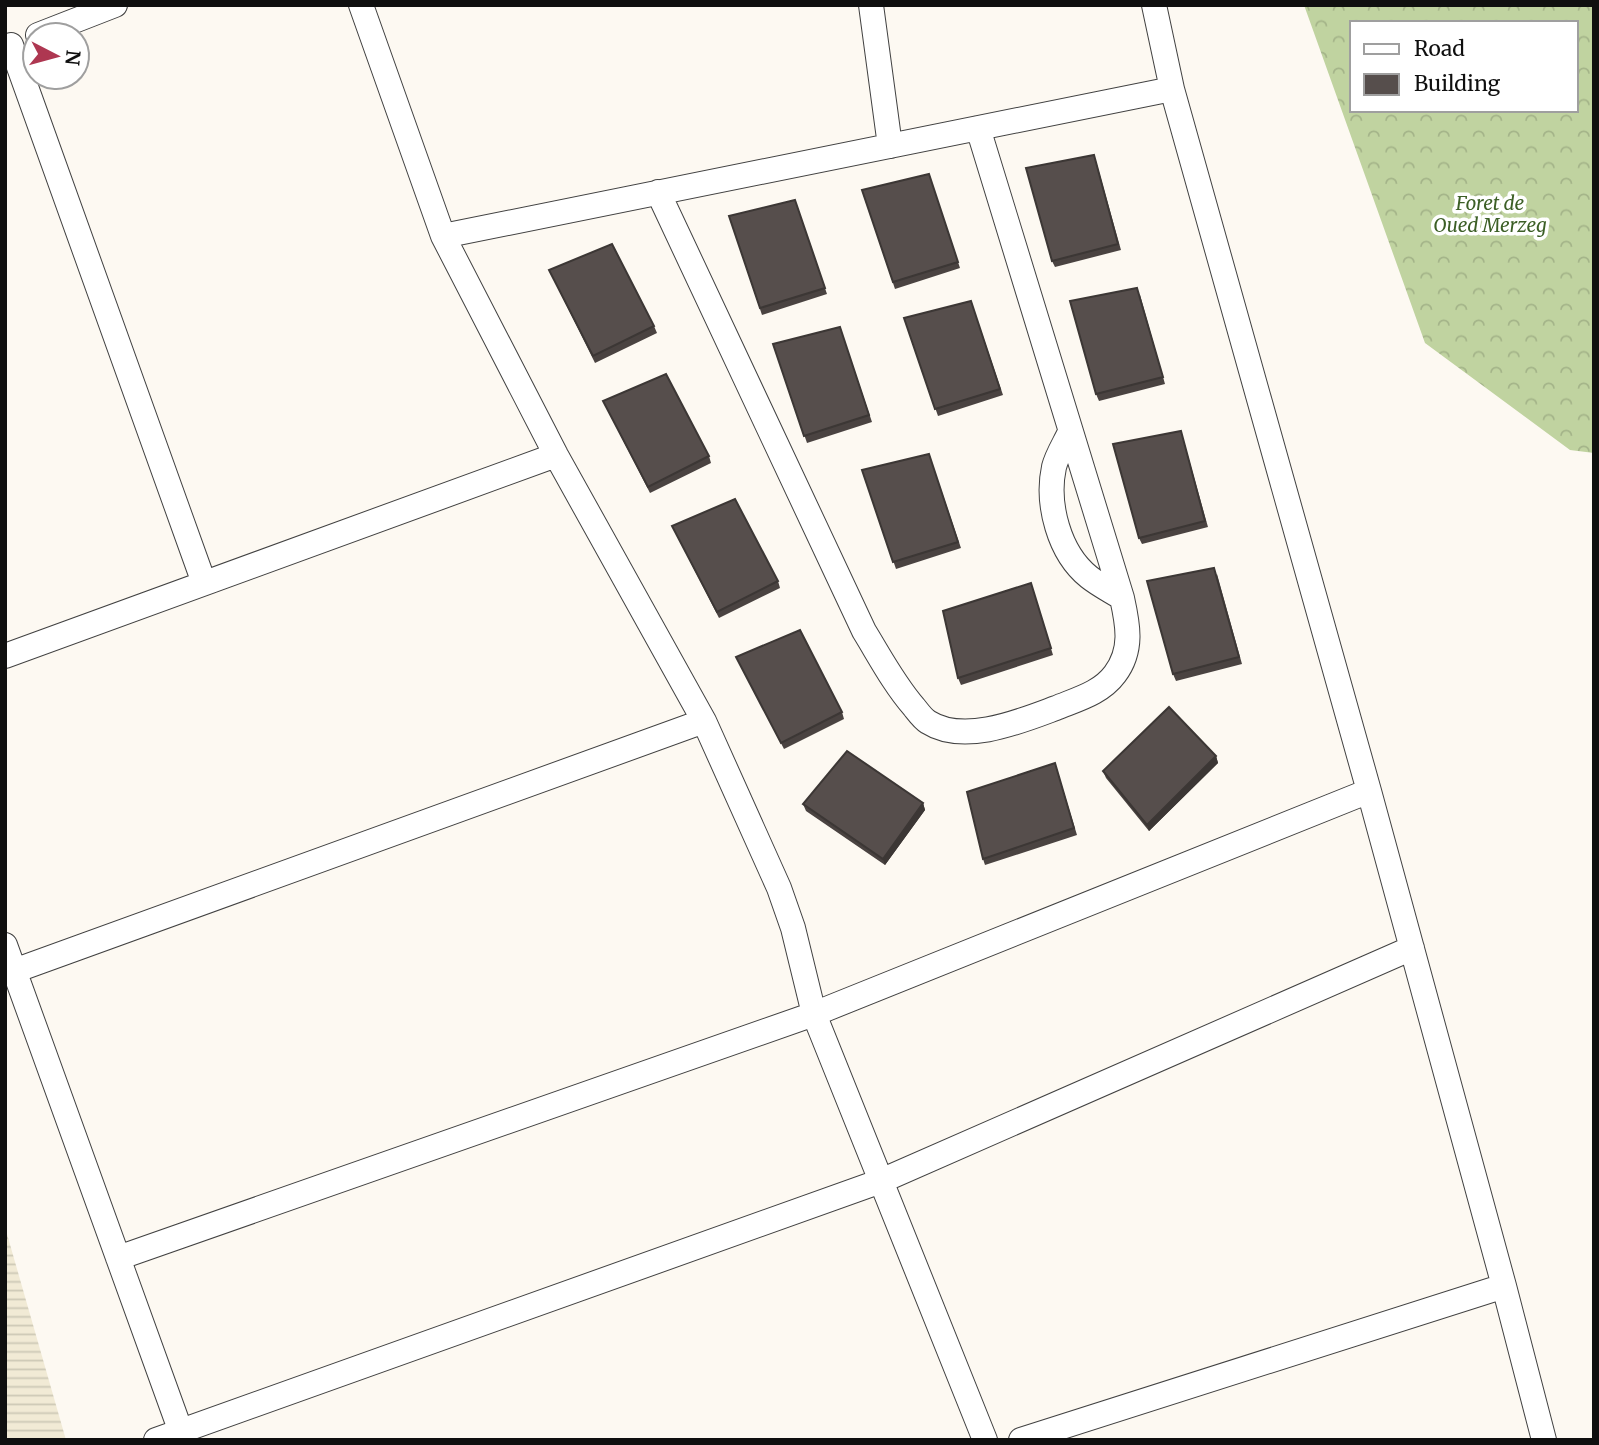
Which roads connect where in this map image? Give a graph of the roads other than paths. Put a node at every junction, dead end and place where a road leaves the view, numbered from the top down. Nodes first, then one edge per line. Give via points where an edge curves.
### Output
1 (115, 5) edge
2 (361, 5) edge
3 (871, 5) edge
4 (1154, 5) edge
5 (75, 21) edge
6 (8, 47) edge
7 (1171, 89) junction
8 (978, 128) junction
9 (890, 146) junction
10 (658, 192) junction
11 (443, 236) junction
12 (1070, 432) junction
13 (556, 455) junction
14 (204, 583) junction
15 (1122, 598) junction
16 (5, 656) edge
17 (704, 721) junction
18 (1369, 791) junction
19 (5, 945) edge
20 (1412, 948) junction
21 (15, 971) junction
22 (814, 1014) junction
23 (881, 1181) junction
24 (118, 1258) junction
25 (1504, 1286) junction
26 (181, 1432) junction
27 (1538, 1438) edge
28 (156, 1440) edge
29 (985, 1440) edge
30 (1021, 1440) edge

1 - 5 street
2 - 11 street
3 - 9 street
4 - 7 street
6 - 14 street
7 - 8 street
7 - 18 street
8 - 9 street
8 - 12 street
9 - 10 street
10 - 11 street
10 - 15 street via 864,631 902,693 927,722 964,731 1011,725 1106,685 1117,672 1128,642
11 - 13 street
12 - 15 street
12 - 15 street via 1054,466 1057,526 1076,564
13 - 14 street
13 - 17 street
14 - 16 street
17 - 21 street
17 - 22 street via 779,888
18 - 20 street
18 - 22 street
19 - 21 street
20 - 23 street
20 - 25 street
21 - 24 street
22 - 23 street
22 - 24 street
23 - 26 street
23 - 29 street
24 - 26 street
25 - 27 street
25 - 30 street
26 - 28 street

